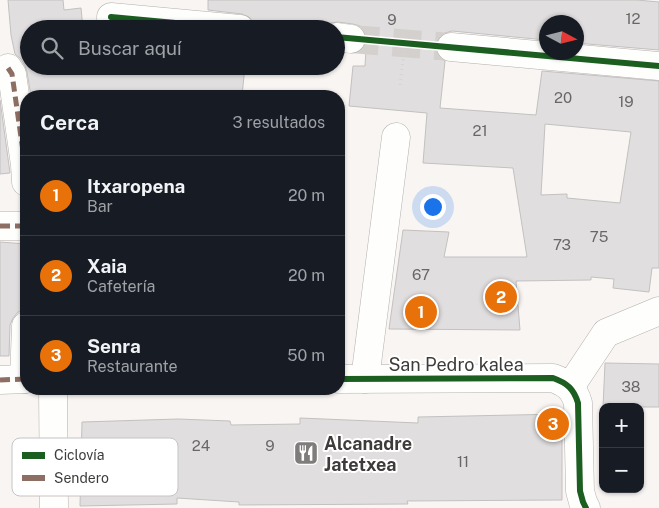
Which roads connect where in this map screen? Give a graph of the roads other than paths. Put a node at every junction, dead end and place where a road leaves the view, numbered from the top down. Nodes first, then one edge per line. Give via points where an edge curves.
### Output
1 (111, 17) dead end
2 (143, 20) edge
3 (451, 47) tunnel mouth
4 (659, 66) edge
5 (8, 68) dead end
6 (20, 130) edge
7 (396, 137) dead end
8 (0, 226) edge
9 (20, 226) edge
10 (659, 310) edge
11 (20, 362) edge
12 (352, 379) edge
13 (17, 380) edge
14 (570, 387) junction
15 (53, 395) edge
16 (53, 438) edge
17 (586, 508) edge

1 - 2 street
3 - 4 street
5 - 6 street via 12,74
7 - 12 street
8 - 9 street
10 - 14 street via 606,333
11 - 13 street
12 - 14 street, San Pedro kalea via 553,378
14 - 17 street via 576,394 580,412 580,491
15 - 16 street

